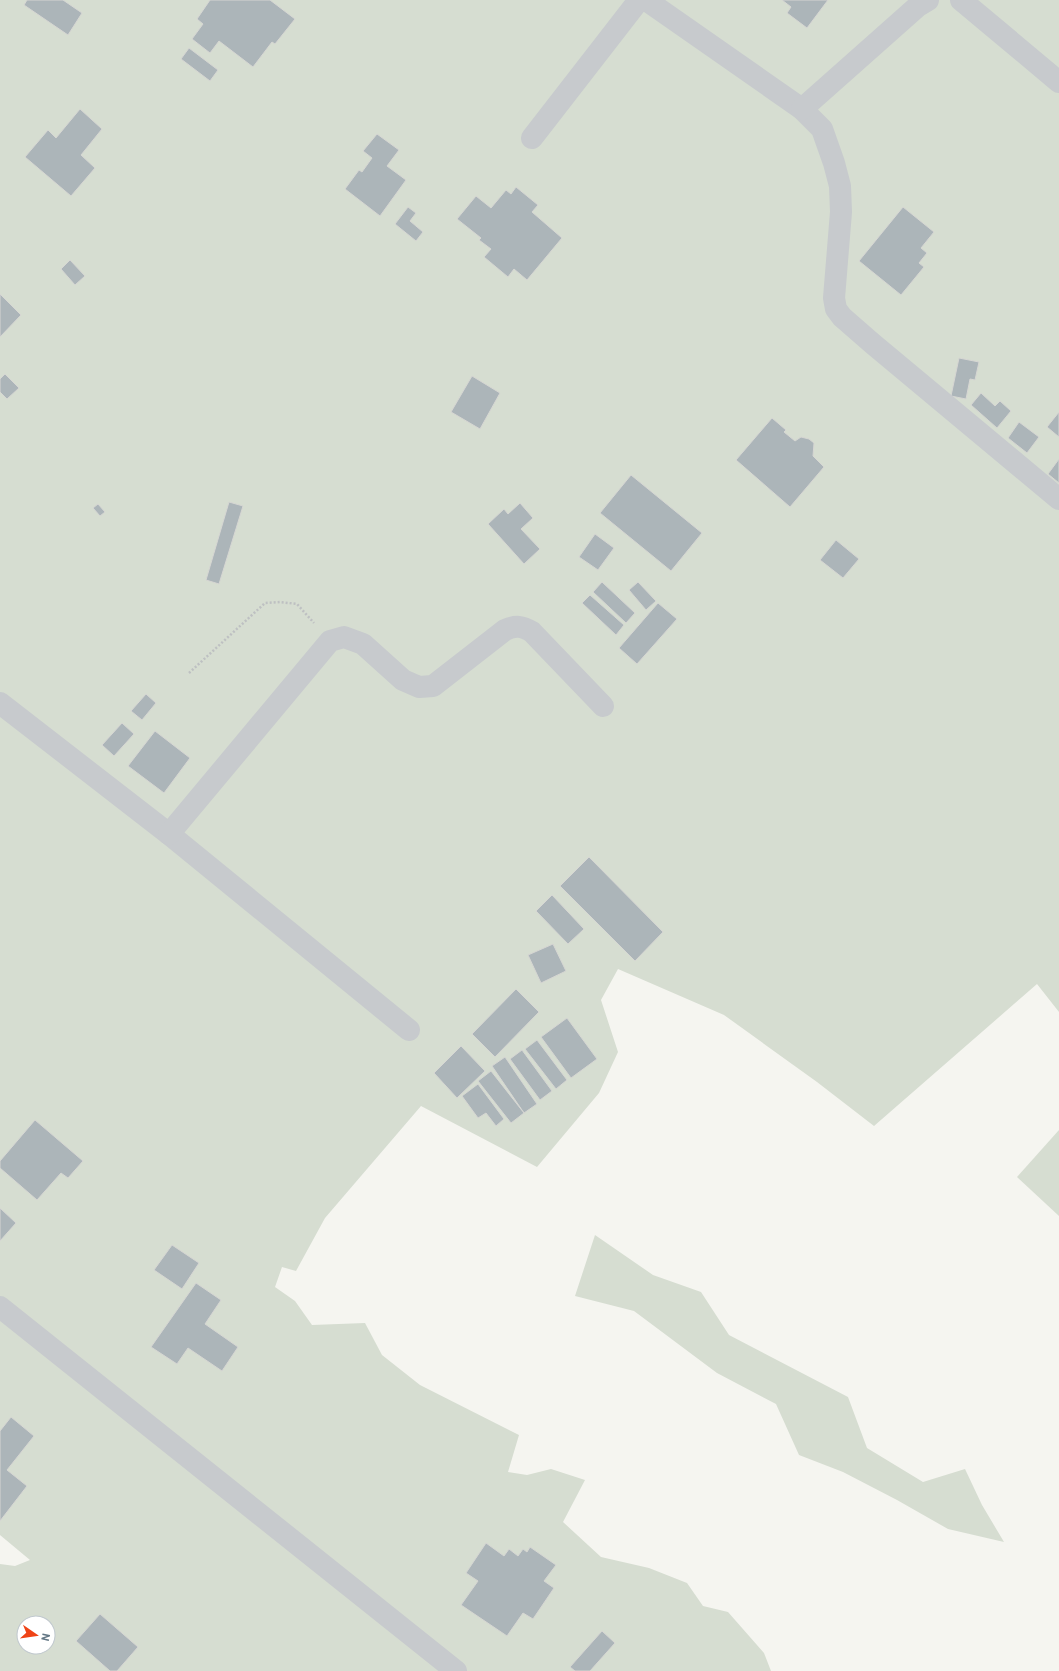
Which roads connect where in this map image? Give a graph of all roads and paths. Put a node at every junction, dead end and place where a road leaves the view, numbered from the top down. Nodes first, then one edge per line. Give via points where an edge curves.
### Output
1 (640, 0) edge
2 (646, 0) edge
3 (928, 0) edge
4 (961, 0) edge
5 (1059, 82) edge
6 (802, 109) junction
7 (532, 138) dead end
8 (1059, 499) edge
9 (297, 604) dead end
10 (189, 673) dead end
11 (0, 703) edge
12 (603, 706) dead end
13 (169, 834) junction
14 (409, 1030) dead end
15 (0, 1307) edge
16 (456, 1671) edge

1 - 7 street
2 - 6 street
3 - 6 street via 918,6
4 - 5 street
6 - 8 street via 822,129 840,186 842,212 834,298 836,309 873,344
9 - 10 path via 265,604
11 - 13 street
12 - 13 street via 532,632 519,626 505,630 433,686 419,686 404,680 363,644 344,637 330,641
13 - 14 street
15 - 16 street

